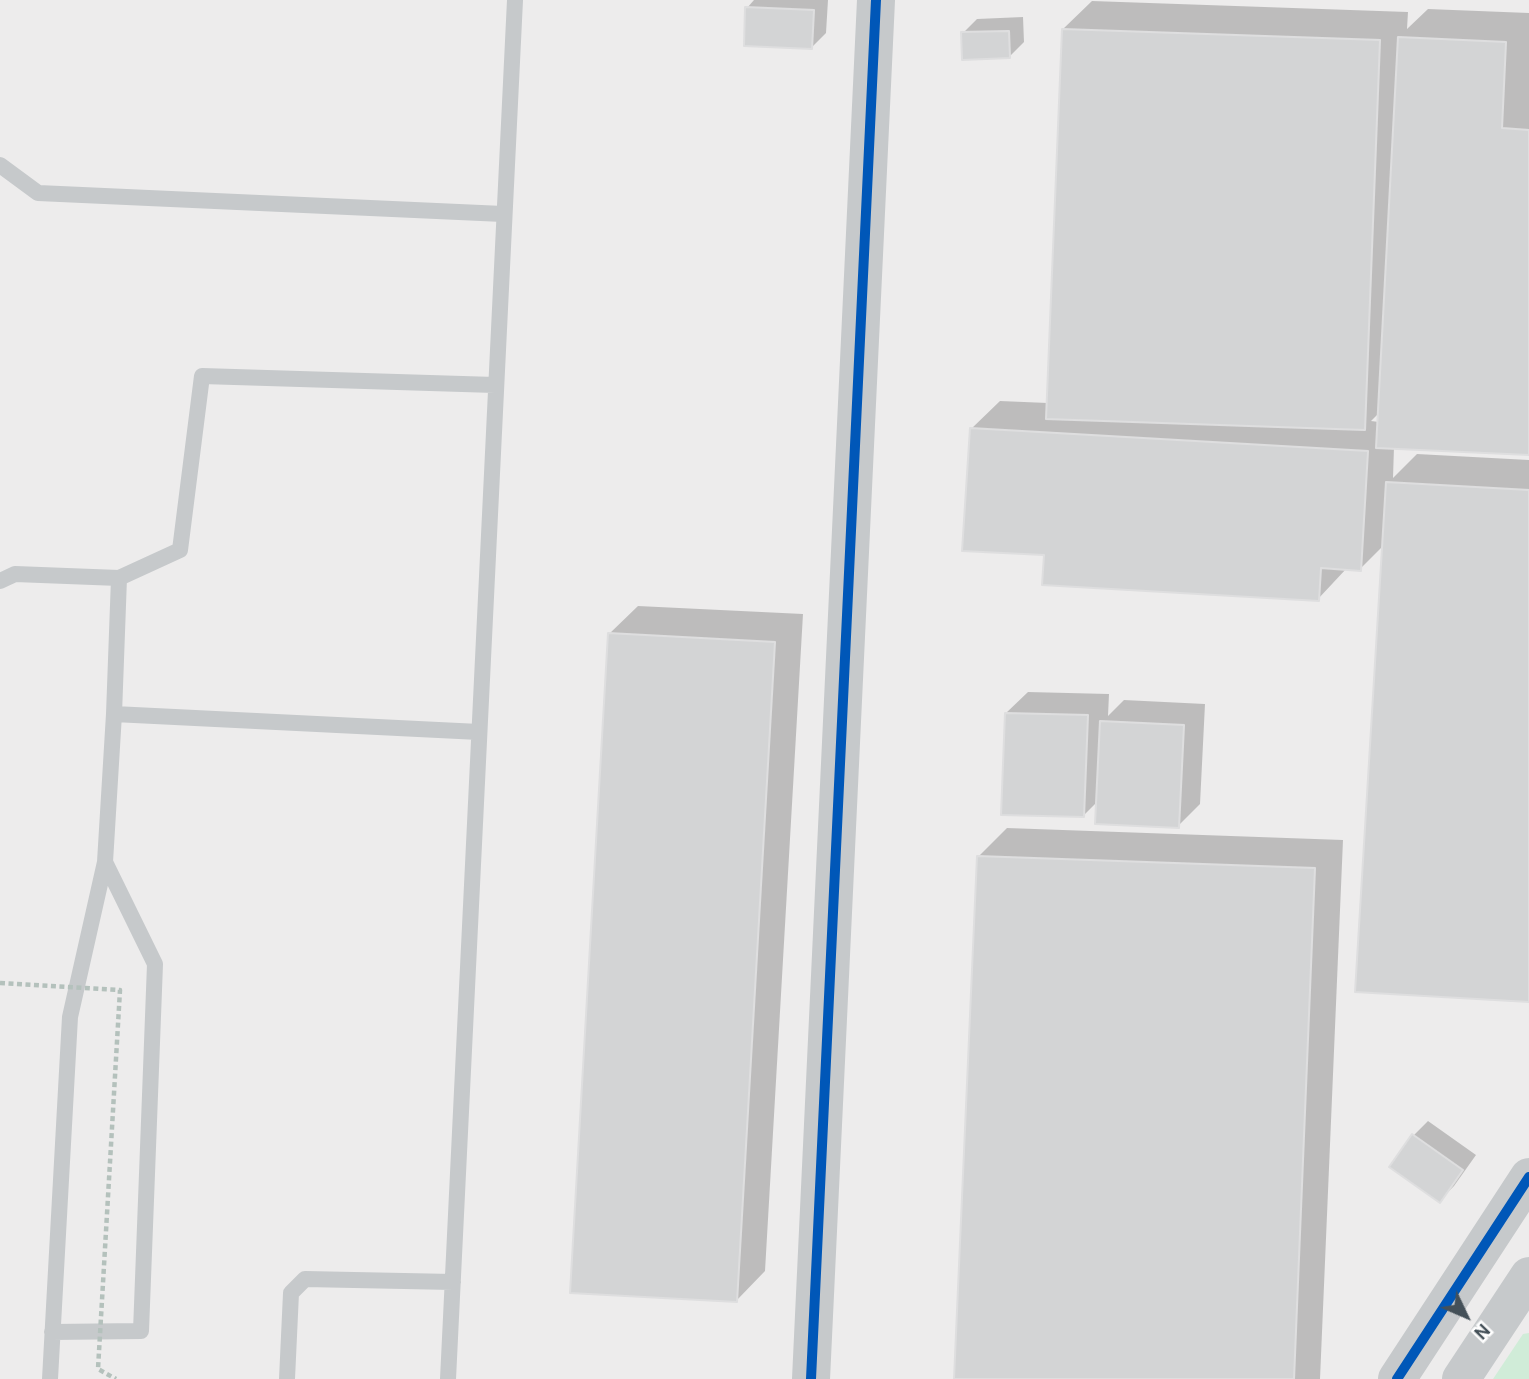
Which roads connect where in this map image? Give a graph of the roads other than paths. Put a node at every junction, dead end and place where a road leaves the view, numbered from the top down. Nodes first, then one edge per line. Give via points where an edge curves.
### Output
1 (515, 0) edge
2 (876, 0) edge
3 (0, 165) edge
4 (503, 214) junction
5 (495, 385) junction
6 (119, 578) junction
7 (0, 581) edge
8 (114, 714) junction
9 (479, 732) junction
10 (105, 862) junction
11 (1529, 1178) edge
12 (1518, 1219) edge
13 (1529, 1276) edge
14 (453, 1282) junction
15 (52, 1332) junction
16 (50, 1379) edge
17 (287, 1379) edge
18 (448, 1379) edge
19 (811, 1379) edge
20 (1397, 1379) edge
21 (1461, 1379) edge

1 - 4 lane
2 - 19 street
3 - 4 lane via 38,193
4 - 5 lane
5 - 6 lane via 202,376 180,550
5 - 9 lane
6 - 7 lane via 15,574
6 - 8 lane
8 - 9 lane
8 - 10 lane
9 - 14 lane
10 - 15 lane via 70,1017
10 - 15 lane via 155,964 141,1331
11 - 12 street
12 - 20 street
13 - 21 street
14 - 17 lane via 305,1279 290,1293
14 - 18 lane
15 - 16 lane

